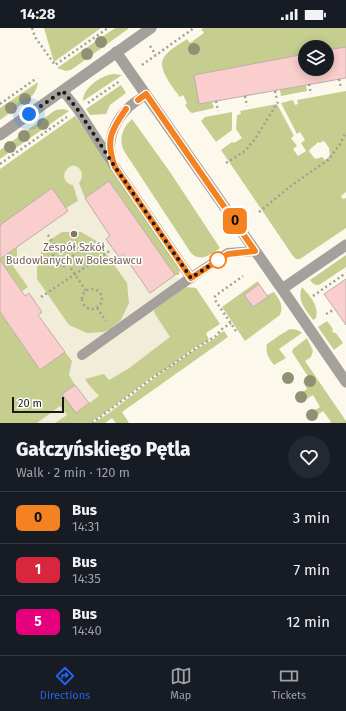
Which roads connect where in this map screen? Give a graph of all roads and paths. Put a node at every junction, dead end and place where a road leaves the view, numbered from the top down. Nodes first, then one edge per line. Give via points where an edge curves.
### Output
1 (32, 28) edge
2 (108, 28) edge
3 (151, 28) edge
4 (194, 28) edge
5 (153, 50) dead end
6 (116, 52) junction
7 (156, 55) junction
8 (144, 64) dead end
9 (125, 77) dead end
10 (37, 78) dead end
11 (338, 79) dead end
12 (310, 84) dead end
13 (341, 88) dead end
14 (63, 91) junction
15 (275, 91) dead end
16 (146, 94) junction
17 (311, 94) dead end
18 (245, 96) dead end
19 (216, 101) dead end
20 (0, 104) edge
21 (84, 106) dead end
22 (247, 106) dead end
23 (218, 111) dead end
24 (69, 116) dead end
25 (346, 132) edge
26 (0, 135) edge
27 (226, 163) dead end
28 (0, 164) edge
29 (115, 167) junction
30 (259, 212) dead end
31 (48, 235) dead end
32 (346, 245) edge
33 (56, 248) junction
34 (111, 250) dead end
35 (255, 251) junction
36 (68, 264) junction
37 (346, 273) edge
38 (75, 274) junction
39 (243, 276) dead end
40 (191, 278) junction
41 (282, 289) junction
42 (86, 291) junction
43 (313, 296) dead end
44 (41, 297) dead end
45 (335, 308) dead end
46 (326, 314) dead end
47 (231, 323) junction
48 (236, 331) dead end
49 (82, 356) dead end
50 (346, 382) edge
51 (92, 423) edge

1 - 2 path via 35,37 55,65
3 - 6 street
4 - 7 path
5 - 7 path
6 - 14 street
6 - 16 street
7 - 8 path
9 - 21 path
10 - 20 path
11 - 13 path
12 - 17 path
14 - 26 street
14 - 29 lane
15 - 27 path via 278,101 255,139 245,151
16 - 29 lane via 126,109 112,132 110,145
16 - 35 street
18 - 22 path
19 - 23 path
24 - 28 path
25 - 30 path via 328,160
29 - 40 lane
31 - 33 path
32 - 41 street
33 - 36 path via 53,253 55,263 61,266
33 - 36 path via 66,246 71,250 72,260
34 - 38 path
35 - 40 lane via 228,254
35 - 41 street
36 - 38 path
37 - 43 path
38 - 42 path
38 - 44 path
39 - 47 path via 215,296 215,300
40 - 49 lane
41 - 50 street
42 - 42 path via 82,296 82,303 90,309 97,308 102,300 100,294 92,289
45 - 46 path
47 - 48 path
47 - 51 path

